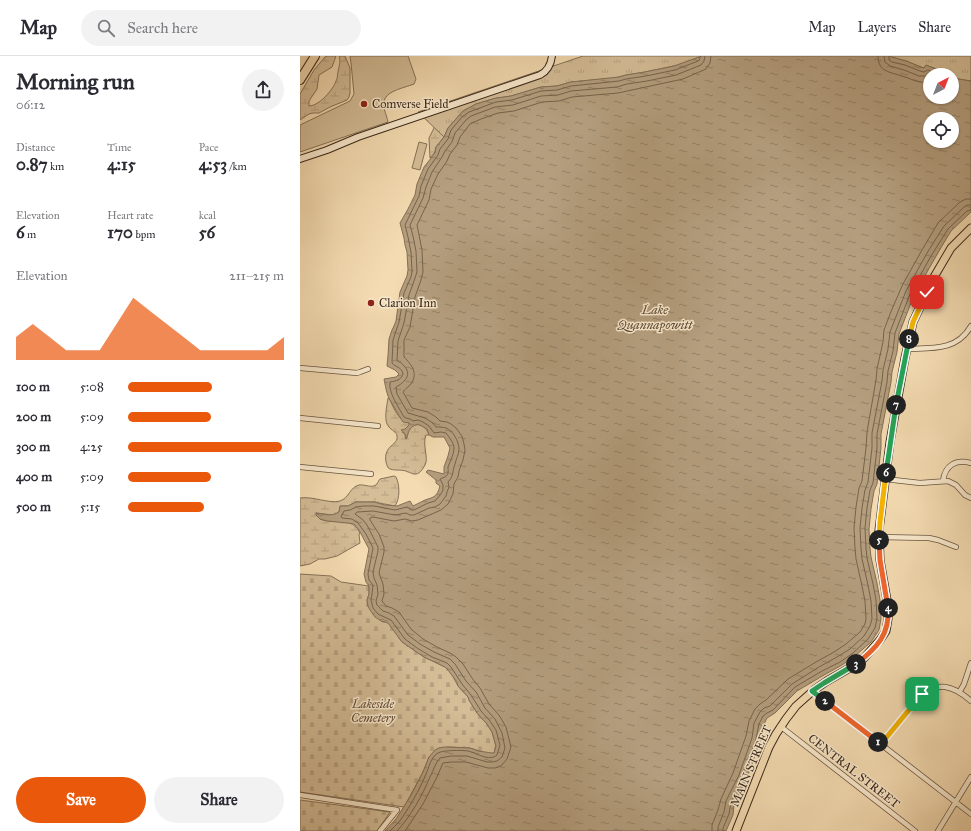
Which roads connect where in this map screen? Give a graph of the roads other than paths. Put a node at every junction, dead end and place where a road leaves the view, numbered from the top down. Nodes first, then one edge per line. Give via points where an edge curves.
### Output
1 (316, 56) edge
2 (552, 56) edge
3 (300, 80) edge
4 (300, 159) edge
5 (971, 228) edge
6 (971, 326) edge
7 (907, 348) junction
8 (300, 368) edge
9 (368, 368) dead end
10 (300, 418) edge
11 (378, 426) dead end
12 (971, 463) edge
13 (300, 467) edge
14 (371, 474) dead end
15 (885, 479) junction
16 (943, 481) junction
17 (971, 498) edge
18 (879, 537) junction
19 (956, 547) dead end
20 (971, 663) edge
21 (812, 691) junction
22 (960, 691) junction
23 (971, 700) edge
24 (780, 726) junction
25 (881, 744) junction
26 (971, 777) edge
27 (300, 796) edge
28 (956, 802) junction
29 (971, 814) edge
30 (380, 831) edge
31 (736, 831) edge
32 (915, 831) edge
33 (938, 831) edge

1 - 3 highway
2 - 4 street via 549,67 540,75
5 - 7 main road, MAIN STREET via 952,248 934,277 913,322
6 - 7 street via 964,337 951,345
7 - 15 main road, MAIN STREET
8 - 9 street via 357,373
10 - 11 street
12 - 16 street via 962,461 951,465 943,476
13 - 14 street
15 - 16 street via 920,483
15 - 18 main road, MAIN STREET
16 - 17 street via 954,483
18 - 19 street via 929,538
18 - 21 main road, MAIN STREET via 888,606 886,631 859,662
20 - 22 street
21 - 24 main road, MAIN STREET
21 - 25 street
22 - 23 street
22 - 25 street via 943,686 924,692
24 - 31 main road, MAIN STREET via 769,747
24 - 32 street, CENTRAL STREET
25 - 28 street
26 - 28 street
27 - 30 street via 398,810
28 - 29 street
28 - 33 street

